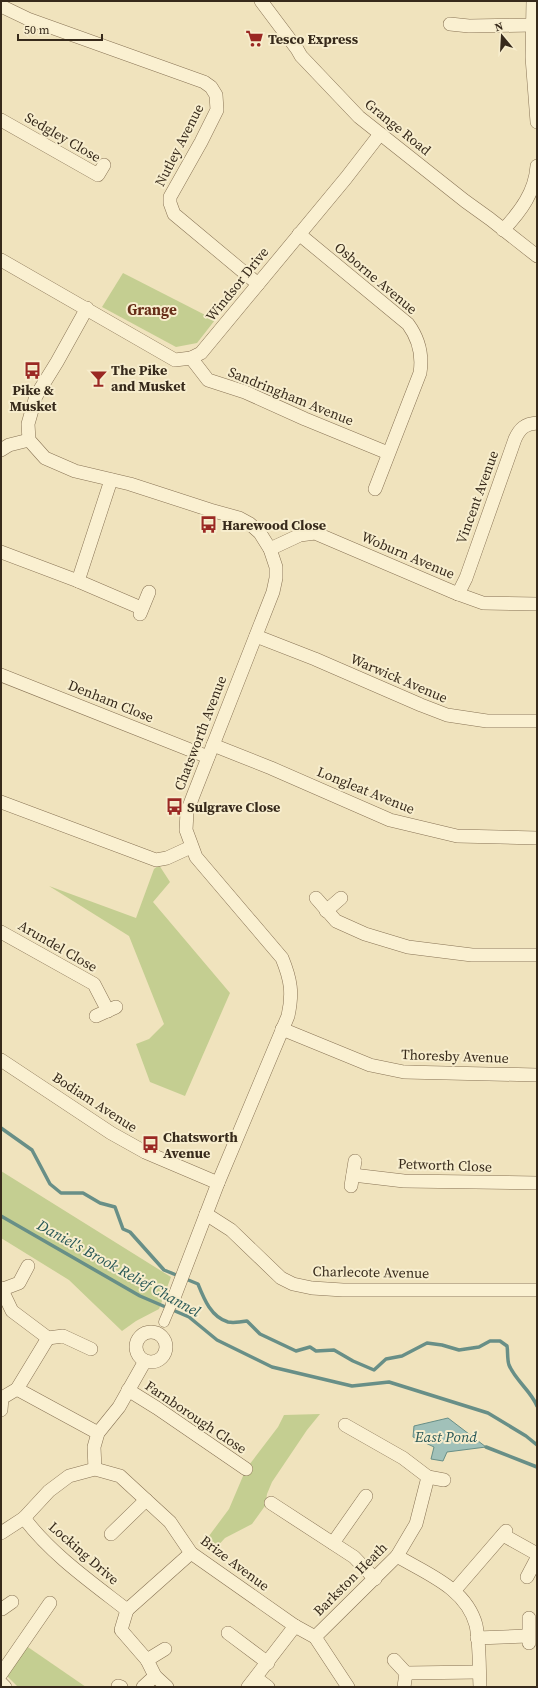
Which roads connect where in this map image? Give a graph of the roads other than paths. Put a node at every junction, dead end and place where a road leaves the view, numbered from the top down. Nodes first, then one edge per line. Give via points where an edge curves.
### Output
1 (533, 1) edge
2 (263, 2) edge
3 (1, 6) edge
4 (450, 24) dead end
5 (533, 25) junction
6 (1, 120) edge
7 (537, 122) edge
8 (380, 134) junction
9 (104, 165) dead end
10 (537, 166) edge
11 (503, 230) junction
12 (299, 234) junction
13 (537, 256) edge
14 (1, 260) edge
15 (258, 284) junction
16 (86, 308) junction
17 (191, 358) junction
18 (537, 423) edge
19 (29, 440) junction
20 (1, 450) edge
21 (388, 453) junction
22 (111, 480) junction
23 (375, 490) dead end
24 (270, 549) junction
25 (1, 552) edge
26 (78, 581) junction
27 (149, 592) dead end
28 (458, 594) junction
29 (537, 604) edge
30 (256, 636) junction
31 (1, 675) edge
32 (537, 721) edge
33 (213, 744) junction
34 (208, 757) junction
35 (1, 802) edge
36 (537, 838) edge
37 (191, 847) junction
38 (316, 898) dead end
39 (341, 898) dead end
40 (326, 911) junction
41 (1, 932) edge
42 (537, 955) edge
43 (106, 1012) dead end
44 (282, 1029) junction
45 (1, 1060) edge
46 (537, 1075) edge
47 (355, 1161) dead end
48 (218, 1183) junction
49 (537, 1183) edge
50 (206, 1214) junction
51 (28, 1266) dead end
52 (2, 1289) edge
53 (537, 1290) edge
54 (165, 1318) junction
55 (48, 1338) junction
56 (91, 1349) dead end
57 (145, 1361) junction
58 (17, 1389) junction
59 (128, 1390) junction
60 (1, 1410) edge
61 (345, 1425) dead end
62 (98, 1433) junction
63 (94, 1469) junction
64 (246, 1469) dead end
65 (428, 1477) junction
66 (444, 1480) dead end
67 (366, 1496) dead end
68 (146, 1500) junction
69 (271, 1503) dead end
70 (24, 1518) junction
71 (1, 1533) edge
72 (111, 1534) dead end
73 (333, 1543) junction
74 (191, 1553) junction
75 (537, 1554) edge
76 (397, 1556) junction
77 (537, 1558) edge
78 (527, 1577) dead end
79 (375, 1579) junction
80 (455, 1590) junction
81 (50, 1602) dead end
82 (127, 1610) junction
83 (529, 1618) dead end
84 (295, 1626) junction
85 (228, 1633) dead end
86 (315, 1637) junction
87 (477, 1638) junction
88 (165, 1649) dead end
89 (147, 1660) junction
90 (394, 1660) dead end
91 (268, 1663) junction
92 (479, 1672) junction
93 (1, 1674) edge
94 (406, 1674) junction
95 (155, 1676) junction
96 (252, 1682) edge
97 (1, 1683) edge
98 (5, 1687) edge
99 (143, 1687) edge
100 (167, 1687) edge
101 (268, 1687) edge
102 (348, 1687) edge
103 (404, 1687) edge
104 (480, 1687) edge

1 - 5 street
2 - 8 street, Grange Road via 301,56 342,101
3 - 15 street, Nutley Avenue via 28,19 204,82 211,87 216,95 217,110 170,197 170,203 174,214
4 - 5 street
5 - 7 street via 532,57
6 - 9 street, Sedgley Close via 98,175
8 - 11 street, Grange Road
8 - 12 street, Windsor Drive
10 - 11 street via 536,180 528,200
11 - 13 street, Grange Road
12 - 15 street, Windsor Drive
12 - 21 street, Osborne Avenue via 408,324 416,334 422,361 420,373
14 - 16 street
15 - 17 street, Windsor Drive via 201,353
16 - 17 street via 175,360
16 - 19 street via 36,396 28,424
17 - 21 street, Sandringham Avenue via 208,380 245,392
18 - 28 street, Vincent Avenue via 525,425 515,439
19 - 20 street via 9,445
19 - 22 street, Chatsworth Avenue via 45,458 75,471
21 - 23 street, Osborne Avenue
22 - 24 street, Chatsworth Avenue via 239,518 260,532
22 - 26 street
24 - 28 street, Woburn Avenue via 300,535 315,533
24 - 30 street, Chatsworth Avenue via 276,567 276,578
25 - 26 street
26 - 27 street via 141,611
28 - 29 street, Woburn Avenue via 483,603
30 - 32 street, Warwick Avenue via 447,715 487,721
30 - 33 street, Chatsworth Avenue
31 - 34 street, Denham Close
33 - 34 street, Chatsworth Avenue
33 - 36 street, Longleat Avenue via 390,820 457,836
34 - 37 street, Chatsworth Avenue via 187,812 186,830
35 - 37 street via 156,860
37 - 44 street, Chatsworth Avenue via 205,869 282,958 289,975 292,996
38 - 40 street
39 - 40 street
40 - 42 street via 336,921 365,934 408,947 472,955
41 - 43 street, Arundel Close via 94,984
44 - 46 street, Thoresby Avenue via 370,1065 404,1072
44 - 48 street, Chatsworth Avenue
45 - 48 street, Bodiam Avenue via 145,1152
47 - 49 street, Petworth Close via 352,1181
48 - 50 street, Chatsworth Avenue
50 - 53 street, Charlecote Avenue via 231,1230 280,1278 293,1284 343,1290
50 - 54 street, Chatsworth Avenue
51 - 52 street via 19,1283
52 - 55 street via 12,1311
54 - 57 street, Farnborough Close via 165,1354 154,1362
54 - 57 street, Farnborough Close via 137,1340 136,1350
55 - 56 street via 63,1336
55 - 58 street
57 - 59 street, Farnborough Close
58 - 60 street via 2,1398
58 - 62 street
59 - 62 street, Farnborough Close via 120,1407
59 - 64 street, Farnborough Close
61 - 65 street via 403,1458
62 - 63 street, Farnborough Close via 94,1447
63 - 68 street, Brize Avenue via 120,1476
63 - 70 street via 69,1476 49,1491
65 - 66 street
65 - 76 street, Barkston Heath via 416,1524
67 - 73 street
68 - 72 street
68 - 74 street, Brize Avenue via 170,1522
69 - 73 street
70 - 71 street
70 - 82 street, Locking Drive via 33,1530 82,1575
73 - 79 street via 354,1557
74 - 82 street
74 - 84 street, Brize Avenue
75 - 80 street via 505,1533
76 - 79 street, Barkston Heath
76 - 80 street
77 - 78 street
79 - 86 street, Barkston Heath
80 - 87 street via 471,1612
81 - 93 street
82 - 89 street via 121,1630
83 - 87 street via 529,1640
84 - 86 street, Brize Avenue
84 - 91 street
85 - 91 street
86 - 102 street, Brize Avenue
87 - 92 street
88 - 89 street
89 - 95 street
90 - 94 street
91 - 96 street
92 - 94 street
92 - 104 street
94 - 103 street
95 - 99 street
95 - 100 street
96 - 101 street
97 - 98 street

